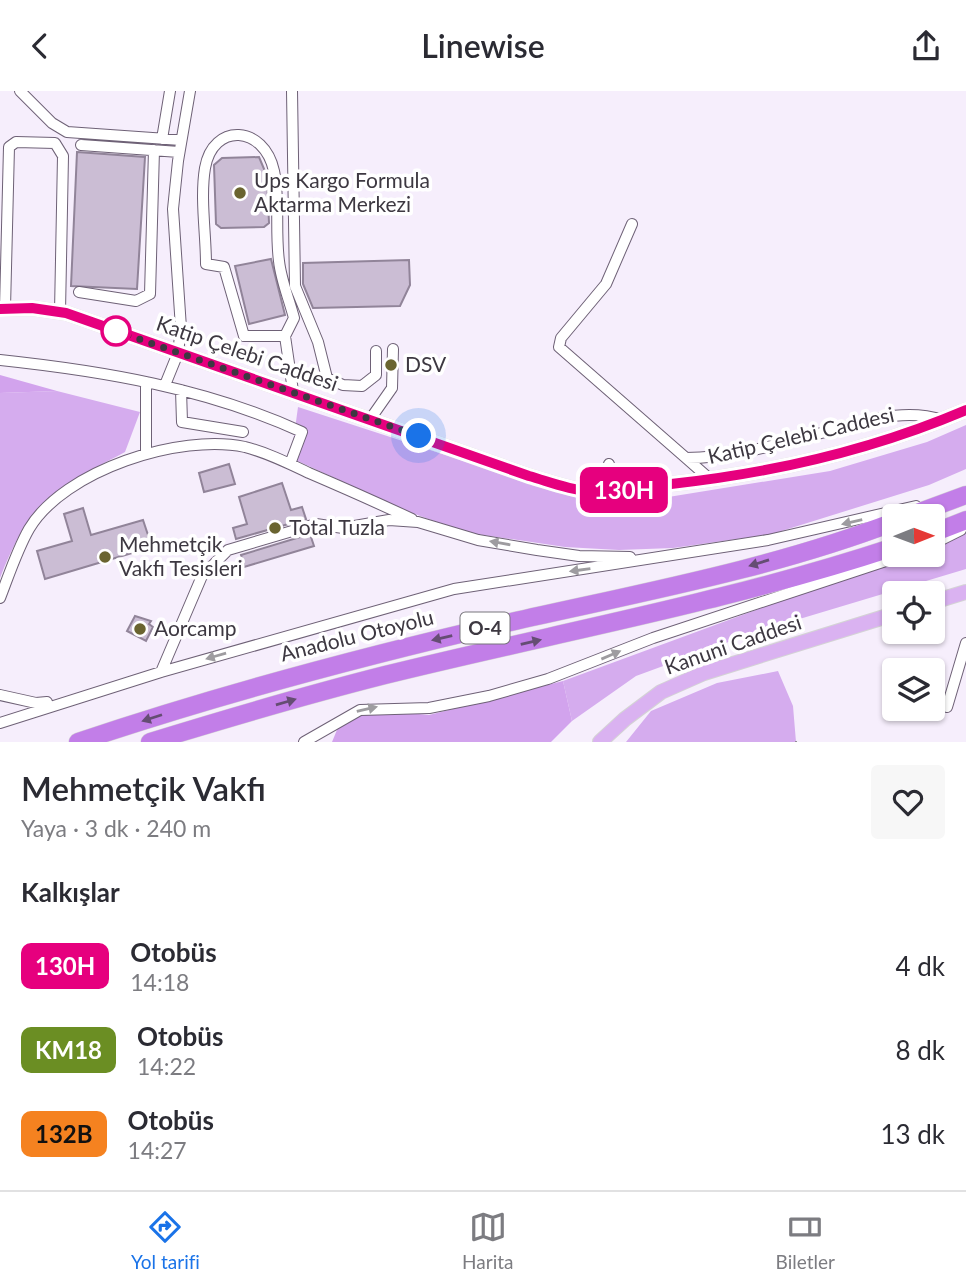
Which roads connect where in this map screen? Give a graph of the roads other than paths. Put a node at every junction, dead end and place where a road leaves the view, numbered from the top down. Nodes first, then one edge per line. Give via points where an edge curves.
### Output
1 (20, 91) edge
2 (170, 91) edge
3 (190, 91) edge
4 (292, 91) edge
5 (162, 139) junction
6 (181, 140) junction
7 (81, 145) dead end
8 (154, 150) junction
9 (179, 152) junction
10 (632, 224) dead end
11 (79, 292) dead end
12 (2, 309) edge
13 (60, 312) junction
14 (285, 336) junction
15 (393, 349) dead end
16 (376, 351) dead end
17 (178, 353) junction
18 (0, 360) edge
19 (146, 382) junction
20 (165, 385) junction
21 (181, 390) junction
22 (293, 391) junction
23 (966, 410) edge
24 (371, 418) junction
25 (943, 420) junction
26 (243, 432) dead end
27 (146, 452) junction
28 (686, 458) junction
29 (290, 464) junction
30 (609, 464) dead end
31 (711, 480) junction
32 (614, 491) junction
33 (966, 494) edge
34 (940, 504) edge
35 (966, 520) edge
36 (418, 521) junction
37 (882, 526) edge
38 (966, 527) edge
39 (945, 528) edge
40 (945, 538) edge
41 (882, 551) edge
42 (689, 554) junction
43 (882, 562) edge
44 (966, 592) edge
45 (0, 598) edge
46 (945, 598) edge
47 (882, 618) edge
48 (966, 643) edge
49 (161, 672) junction
50 (0, 695) edge
51 (74, 699) junction
52 (947, 707) dead end
53 (0, 723) edge
54 (304, 741) edge
55 (78, 742) edge
56 (150, 742) edge
57 (600, 742) edge

1 - 5 street via 67,132
2 - 5 street
3 - 6 street
4 - 16 street via 295,286 327,378 362,386 376,375
5 - 6 street
6 - 9 street
7 - 8 street
8 - 9 street
8 - 11 street via 150,294 136,301
9 - 17 street via 173,209 181,328
10 - 28 street via 606,284 561,338 559,347
12 - 13 main road, Katip Çelebi Caddesi
12 - 13 street via 9,148 16,142 55,143 63,156
13 - 17 main road, Katip Çelebi Caddesi
14 - 14 street via 244,336 224,267 206,264 205,166 216,146 242,133 255,137 274,171 279,264 294,318
14 - 22 street
15 - 24 street via 392,388
17 - 20 street
17 - 22 main road, Katip Çelebi Caddesi
18 - 19 street
19 - 20 street
19 - 27 street
20 - 21 street
21 - 26 street via 182,422
21 - 29 street via 302,432
22 - 24 main road, Katip Çelebi Caddesi
23 - 25 main road, Katip Çelebi Caddesi
24 - 32 main road, Katip Çelebi Caddesi via 529,476 584,491
25 - 28 street via 922,413 895,414 751,451
25 - 31 main road, Katip Çelebi Caddesi via 881,443
27 - 29 street via 223,445 243,447
27 - 45 street via 76,486 47,509 30,527
28 - 31 street
29 - 36 street
30 - 32 street
31 - 32 main road, Katip Çelebi Caddesi
33 - 34 highway
33 -> 42 street
35 - 39 highway
42 -> 36 street via 579,556 478,540
36 - 49 street via 389,520 343,528 316,524 228,549 202,576
37 -> 55 highway, Anadolu Otoyolu / O-4 via 746,567 233,692
38 - 40 street
56 -> 41 highway, O-4 via 385,675 685,606
42 -> 49 street via 454,589
54 -> 43 street via 360,710 429,708 548,679 653,638
44 - 46 main road
47 - 57 main road, Kanuni Caddesi via 704,673 661,692
48 - 52 street
49 - 51 street
50 - 51 street via 36,703
51 - 53 street

